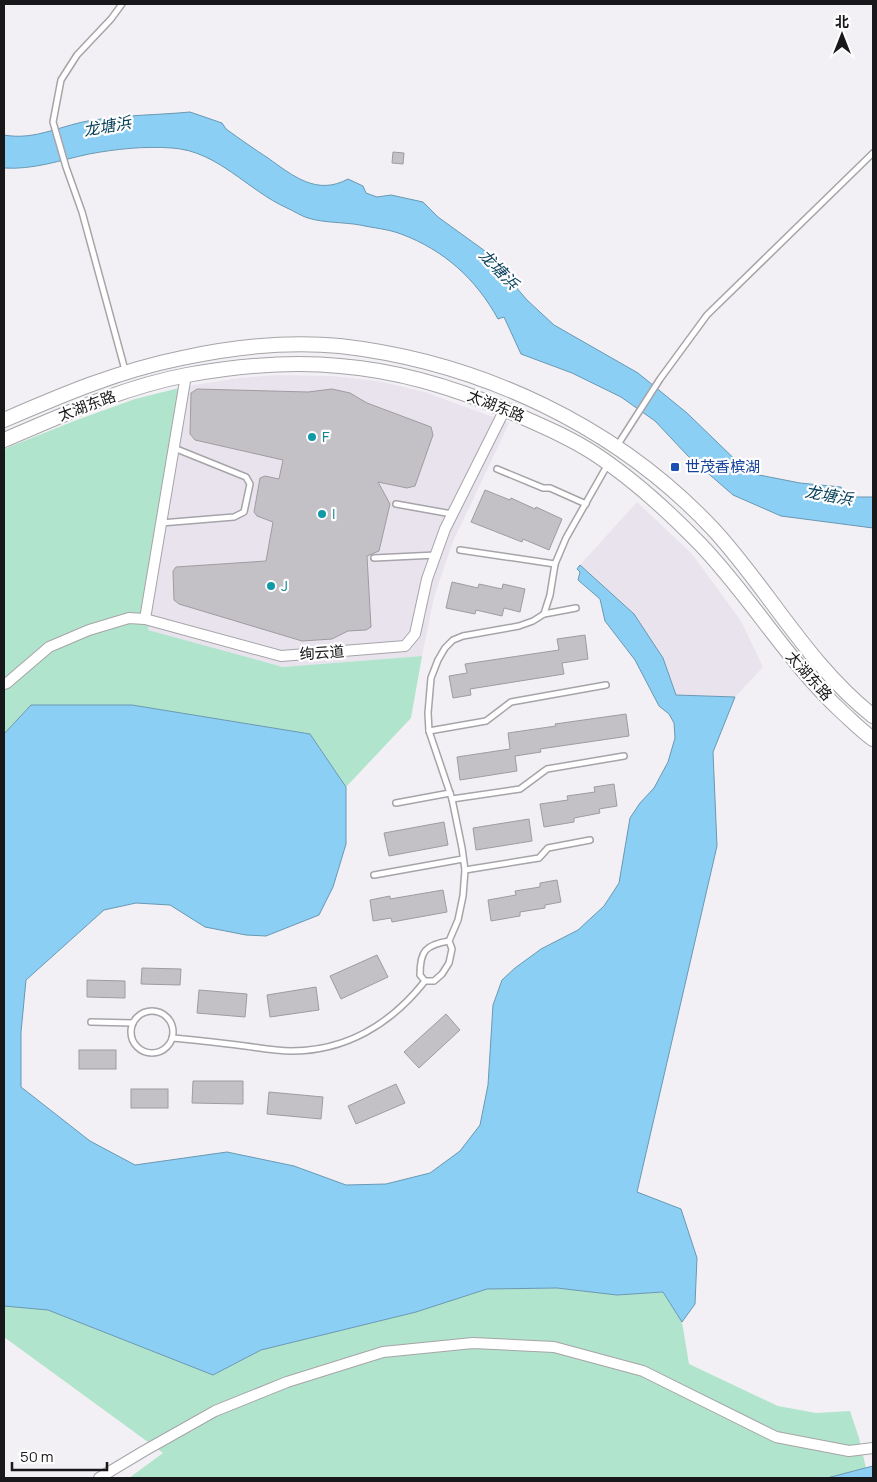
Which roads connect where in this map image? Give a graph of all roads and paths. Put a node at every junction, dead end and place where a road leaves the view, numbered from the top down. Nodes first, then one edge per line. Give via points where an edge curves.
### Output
1 (122, 4) edge
2 (873, 153) edge
3 (126, 372) junction
4 (186, 376) junction
5 (505, 409) junction
6 (4, 420) edge
7 (4, 440) edge
8 (617, 447) junction
9 (174, 448) junction
10 (609, 464) junction
11 (497, 469) dead end
12 (396, 504) dead end
13 (586, 504) junction
14 (453, 514) junction
15 (161, 523) junction
16 (460, 550) dead end
17 (436, 555) junction
18 (374, 558) dead end
19 (555, 564) junction
20 (576, 608) dead end
21 (544, 614) junction
22 (145, 619) junction
23 (4, 684) edge
24 (606, 685) dead end
25 (873, 716) edge
26 (429, 732) junction
27 (873, 738) edge
28 (624, 756) dead end
29 (450, 793) junction
30 (452, 800) junction
31 (396, 803) dead end
32 (590, 840) dead end
33 (464, 860) junction
34 (465, 870) junction
35 (374, 875) dead end
36 (449, 941) junction
37 (425, 981) junction
38 (90, 1022) dead end
39 (132, 1023) junction
40 (172, 1038) junction
41 (873, 1448) edge
42 (99, 1478) edge

1 - 3 lane via 77,55 61,80 53,122 82,212
2 - 8 lane via 707,315 660,379
3 - 6 main road, 太湖东路
3 - 8 main road, 太湖东路 via 184,357 283,345 338,346 391,354 498,385 562,415
4 - 5 main road, 太湖东路 via 283,365 340,366 431,382
4 - 7 main road, 太湖东路 via 74,409
4 - 9 street
5 - 10 main road, 太湖东路 via 551,430
5 - 14 street, 绚云道
8 - 25 main road, 太湖东路 via 677,494 713,529 832,679
9 - 15 street
9 - 15 lane via 246,477 250,484 244,512 234,517
10 - 13 lane
10 - 27 main road, 太湖东路 via 700,544 820,691
11 - 13 lane
12 - 14 lane
13 - 19 lane
14 - 17 street, 绚云道
15 - 22 street
16 - 19 lane
17 - 18 lane
17 - 22 street, 绚云道 via 415,634 405,646 280,656
19 - 21 lane
20 - 21 lane
21 - 26 lane via 519,626 463,636 445,648 431,678
22 - 23 street, 绚云道 via 129,618 49,647
24 - 26 lane via 511,702 486,721
26 - 29 lane
28 - 30 lane via 548,768 520,789
29 - 30 lane
29 - 31 lane
30 - 33 lane
32 - 34 lane via 548,848 539,858
33 - 34 lane
33 - 35 lane
34 - 36 lane via 464,896
36 - 37 lane via 452,949 449,963 434,981
36 - 37 lane via 436,943 422,954 420,975
37 - 40 lane via 391,1017 376,1027 315,1050 289,1051
38 - 39 lane
39 - 40 lane via 144,1012 159,1012 171,1022
39 - 40 lane via 132,1039 144,1052 161,1051
41 - 42 street via 849,1451 776,1437 643,1372 554,1347 474,1343 383,1352 286,1382 215,1411

